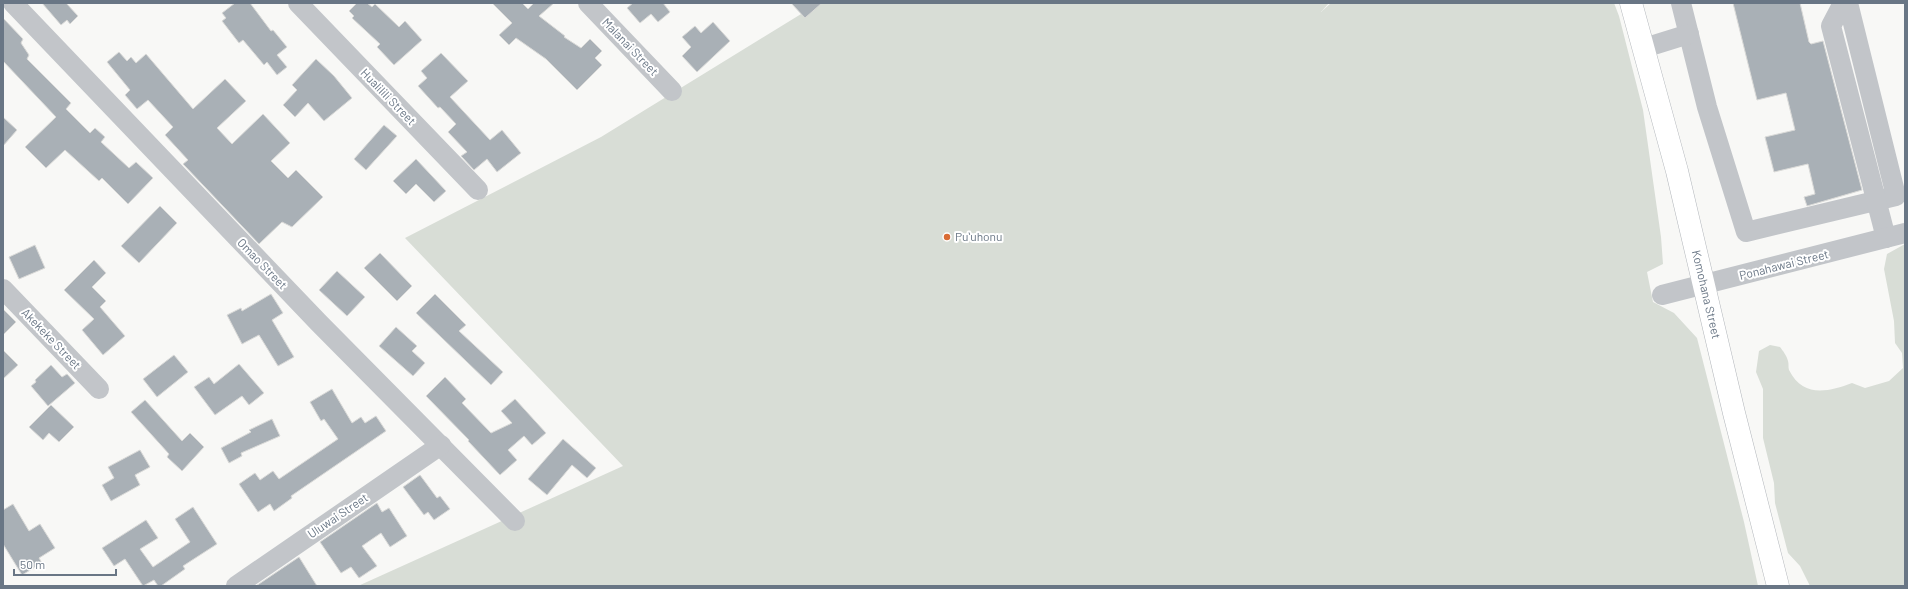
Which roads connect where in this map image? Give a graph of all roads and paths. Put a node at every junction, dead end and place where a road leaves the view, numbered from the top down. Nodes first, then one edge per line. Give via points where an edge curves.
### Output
1 (13, 3) edge
2 (298, 3) edge
3 (588, 3) edge
4 (1631, 3) edge
5 (1681, 3) edge
6 (1843, 3) edge
7 (1848, 3) edge
8 (1688, 34) junction
9 (1644, 48) junction
10 (672, 91) dead end
11 (478, 190) dead end
12 (1875, 201) junction
13 (1905, 233) edge
14 (1886, 238) junction
15 (1704, 285) junction
16 (3, 289) edge
17 (1662, 295) dead end
18 (100, 389) dead end
19 (441, 445) junction
20 (515, 521) dead end
21 (236, 586) edge
22 (1778, 586) edge

1 - 19 street, Omao Street via 319,323
2 - 11 street, Hualilili Street
3 - 10 street, Malanai Street
4 - 9 main road, Komohana Street
5 - 8 street
6 - 12 street via 1831,26
7 - 12 street via 1896,196
8 - 9 street
8 - 12 street via 1707,107 1746,232
9 - 15 main road, Komohana Street
12 - 14 street
13 - 14 street, Ponahawai Street
14 - 15 street, Ponahawai Street
15 - 17 street, Ponahawai Street
15 - 22 main road, Komohana Street
16 - 18 street, Akekeke Street
19 - 20 street, Omao Street
19 - 21 street, Uluwai Street

